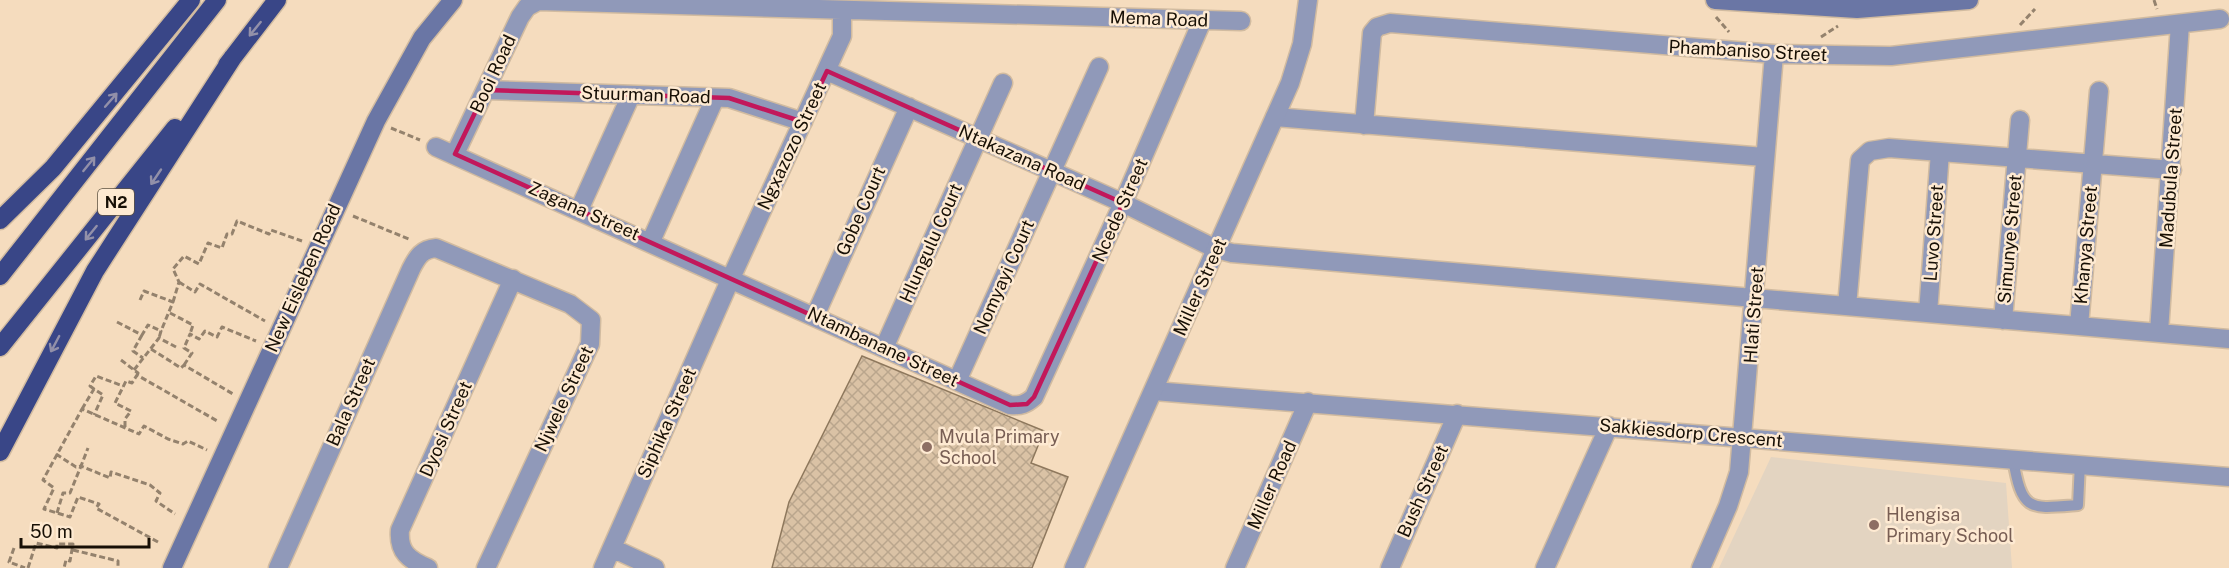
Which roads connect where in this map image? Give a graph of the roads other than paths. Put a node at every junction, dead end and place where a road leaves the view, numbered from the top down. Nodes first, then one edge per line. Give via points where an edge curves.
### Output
1 (191, 0) edge
2 (217, 0) edge
3 (277, 0) edge
4 (453, 0) edge
5 (1308, 0) edge
6 (1715, 0) edge
7 (1969, 0) edge
8 (538, 1) edge
9 (842, 10) junction
10 (2220, 19) dead end
11 (1202, 21) junction
12 (1241, 21) dead end
13 (2181, 24) junction
14 (1774, 54) junction
15 (233, 57) junction
16 (1099, 67) dead end
17 (827, 71) junction
18 (1003, 83) dead end
19 (486, 90) junction
20 (2099, 91) dead end
21 (631, 95) junction
22 (715, 98) junction
23 (909, 107) junction
24 (1275, 117) junction
25 (2020, 120) dead end
26 (803, 123) junction
27 (1364, 125) junction
28 (978, 138) junction
29 (435, 147) road end
30 (1940, 152) junction
31 (456, 154) junction
32 (1764, 157) junction
33 (2016, 158) junction
34 (2093, 164) junction
35 (2172, 170) junction
36 (1051, 172) junction
37 (1124, 203) junction
38 (579, 210) junction
39 (0, 220) edge
40 (651, 241) junction
41 (430, 249) joint
42 (1216, 249) junction
43 (0, 276) edge
44 (731, 278) junction
45 (513, 279) junction
46 (1755, 298) junction
47 (1847, 306) junction
48 (1928, 313) junction
49 (815, 316) junction
50 (2003, 320) junction
51 (2079, 326) junction
52 (2160, 332) junction
53 (2229, 339) edge
54 (0, 347) edge
55 (884, 348) junction
56 (957, 381) junction
57 (1154, 391) junction
58 (1034, 397) joint
59 (1308, 402) junction
60 (1457, 414) junction
61 (1609, 426) junction
62 (1744, 438) junction
63 (0, 452) edge
64 (2013, 459) junction
65 (2080, 463) junction
66 (2229, 477) edge
67 (612, 548) junction
68 (172, 568) edge
69 (278, 568) edge
70 (428, 568) edge
71 (486, 568) edge
72 (603, 568) edge
73 (655, 568) edge
74 (1074, 568) edge
75 (1235, 568) edge
76 (1390, 568) edge
77 (1545, 568) edge
78 (1701, 568) edge

39 -> 1 highway via 53,168
43 -> 2 highway, N2
3 -> 15 highway, N2
4 - 68 main road, New Eisleben Road via 400,72
5 - 24 street, Miller Street via 1297,64
6 - 7 main road via 1857,9
8 - 9 street, Mema Road
8 - 19 street, Booi Road via 520,17
9 - 11 street, Mema Road
9 - 17 street, Ngxazozo Street via 842,36
10 - 13 street, Phambaniso Street
11 - 12 street, Mema Road
11 - 37 street, Ncede Street
13 - 14 street, Phambaniso Street via 1891,56
13 - 35 street, Madubula Street
14 - 27 street, Phambaniso Street via 1390,23 1372,33
14 - 32 street, Hlati Street
15 -> 54 highway, N2
15 -> 63 highway via 95,271
16 - 36 street, Nomyayi Court
17 - 23 street, Ntakazana Road
17 - 26 street, Ngxazozo Street
18 - 28 street, Hlungulu Court
19 - 21 street, Stuurman Road
19 - 31 street, Booi Road
20 - 34 street, Khanya Street
21 - 22 street, Stuurman Road
21 - 38 street
22 - 26 street, Stuurman Road via 729,98
22 - 40 street
23 - 28 street, Ntakazana Road
23 - 49 street, Gobe Court
24 - 27 street
24 - 42 street, Miller Street
25 - 33 street, Simunye Street
26 - 44 street, Ngxazozo Street
27 - 32 street
28 - 36 street, Ntakazana Road
28 - 55 street, Hlungulu Court
29 - 31 street, Zagana Street
30 - 33 street
30 - 47 street via 1877,149 1860,160
30 - 48 street, Luvo Street
31 - 38 street, Zagana Street
32 - 46 street, Hlati Street
33 - 34 street
33 - 50 street, Simunye Street
34 - 35 street
34 - 51 street, Khanya Street
35 - 52 street, Madubula Street
36 - 37 street, Ntakazana Road
36 - 56 street, Nomyayi Court
37 - 42 street, Ntakazana Road
37 - 58 street, Ncede Street
38 - 40 street, Zagana Street
40 - 44 street, Zagana Street
41 - 45 street, Njwele Street
41 - 69 street, Bala Street via 411,269
42 - 46 street via 1258,256
42 - 57 street, Miller Street
44 - 49 street, Ntambanane Street
44 - 67 street, Siphika Street
45 - 70 street, Dyosi Street via 400,530 404,554
45 - 71 street, Njwele Street via 586,314 592,332 590,344
46 - 47 street
46 - 62 street, Hlati Street
47 - 48 street
48 - 50 street
49 - 55 street, Ntambanane Street
50 - 51 street
51 - 52 street
52 - 53 street
55 - 56 street, Ntambanane Street
56 - 58 street, Ntambanane Street via 1010,405 1027,404
57 - 59 street, Sakkiesdorp Crescent
57 - 74 street, Miller Street
59 - 60 street, Sakkiesdorp Crescent
59 - 75 street, Miller Road
60 - 61 street, Sakkiesdorp Crescent
60 - 76 street, Bush Street
61 - 62 street, Sakkiesdorp Crescent
61 - 77 street
62 - 64 street, Sakkiesdorp Crescent
62 - 78 street, Hlati Street via 1738,482
64 - 65 street, Sakkiesdorp Crescent
64 - 65 lane via 2021,493 2038,508 2078,505
65 - 66 street, Sakkiesdorp Crescent
67 - 72 street, Siphika Street
67 - 73 street

